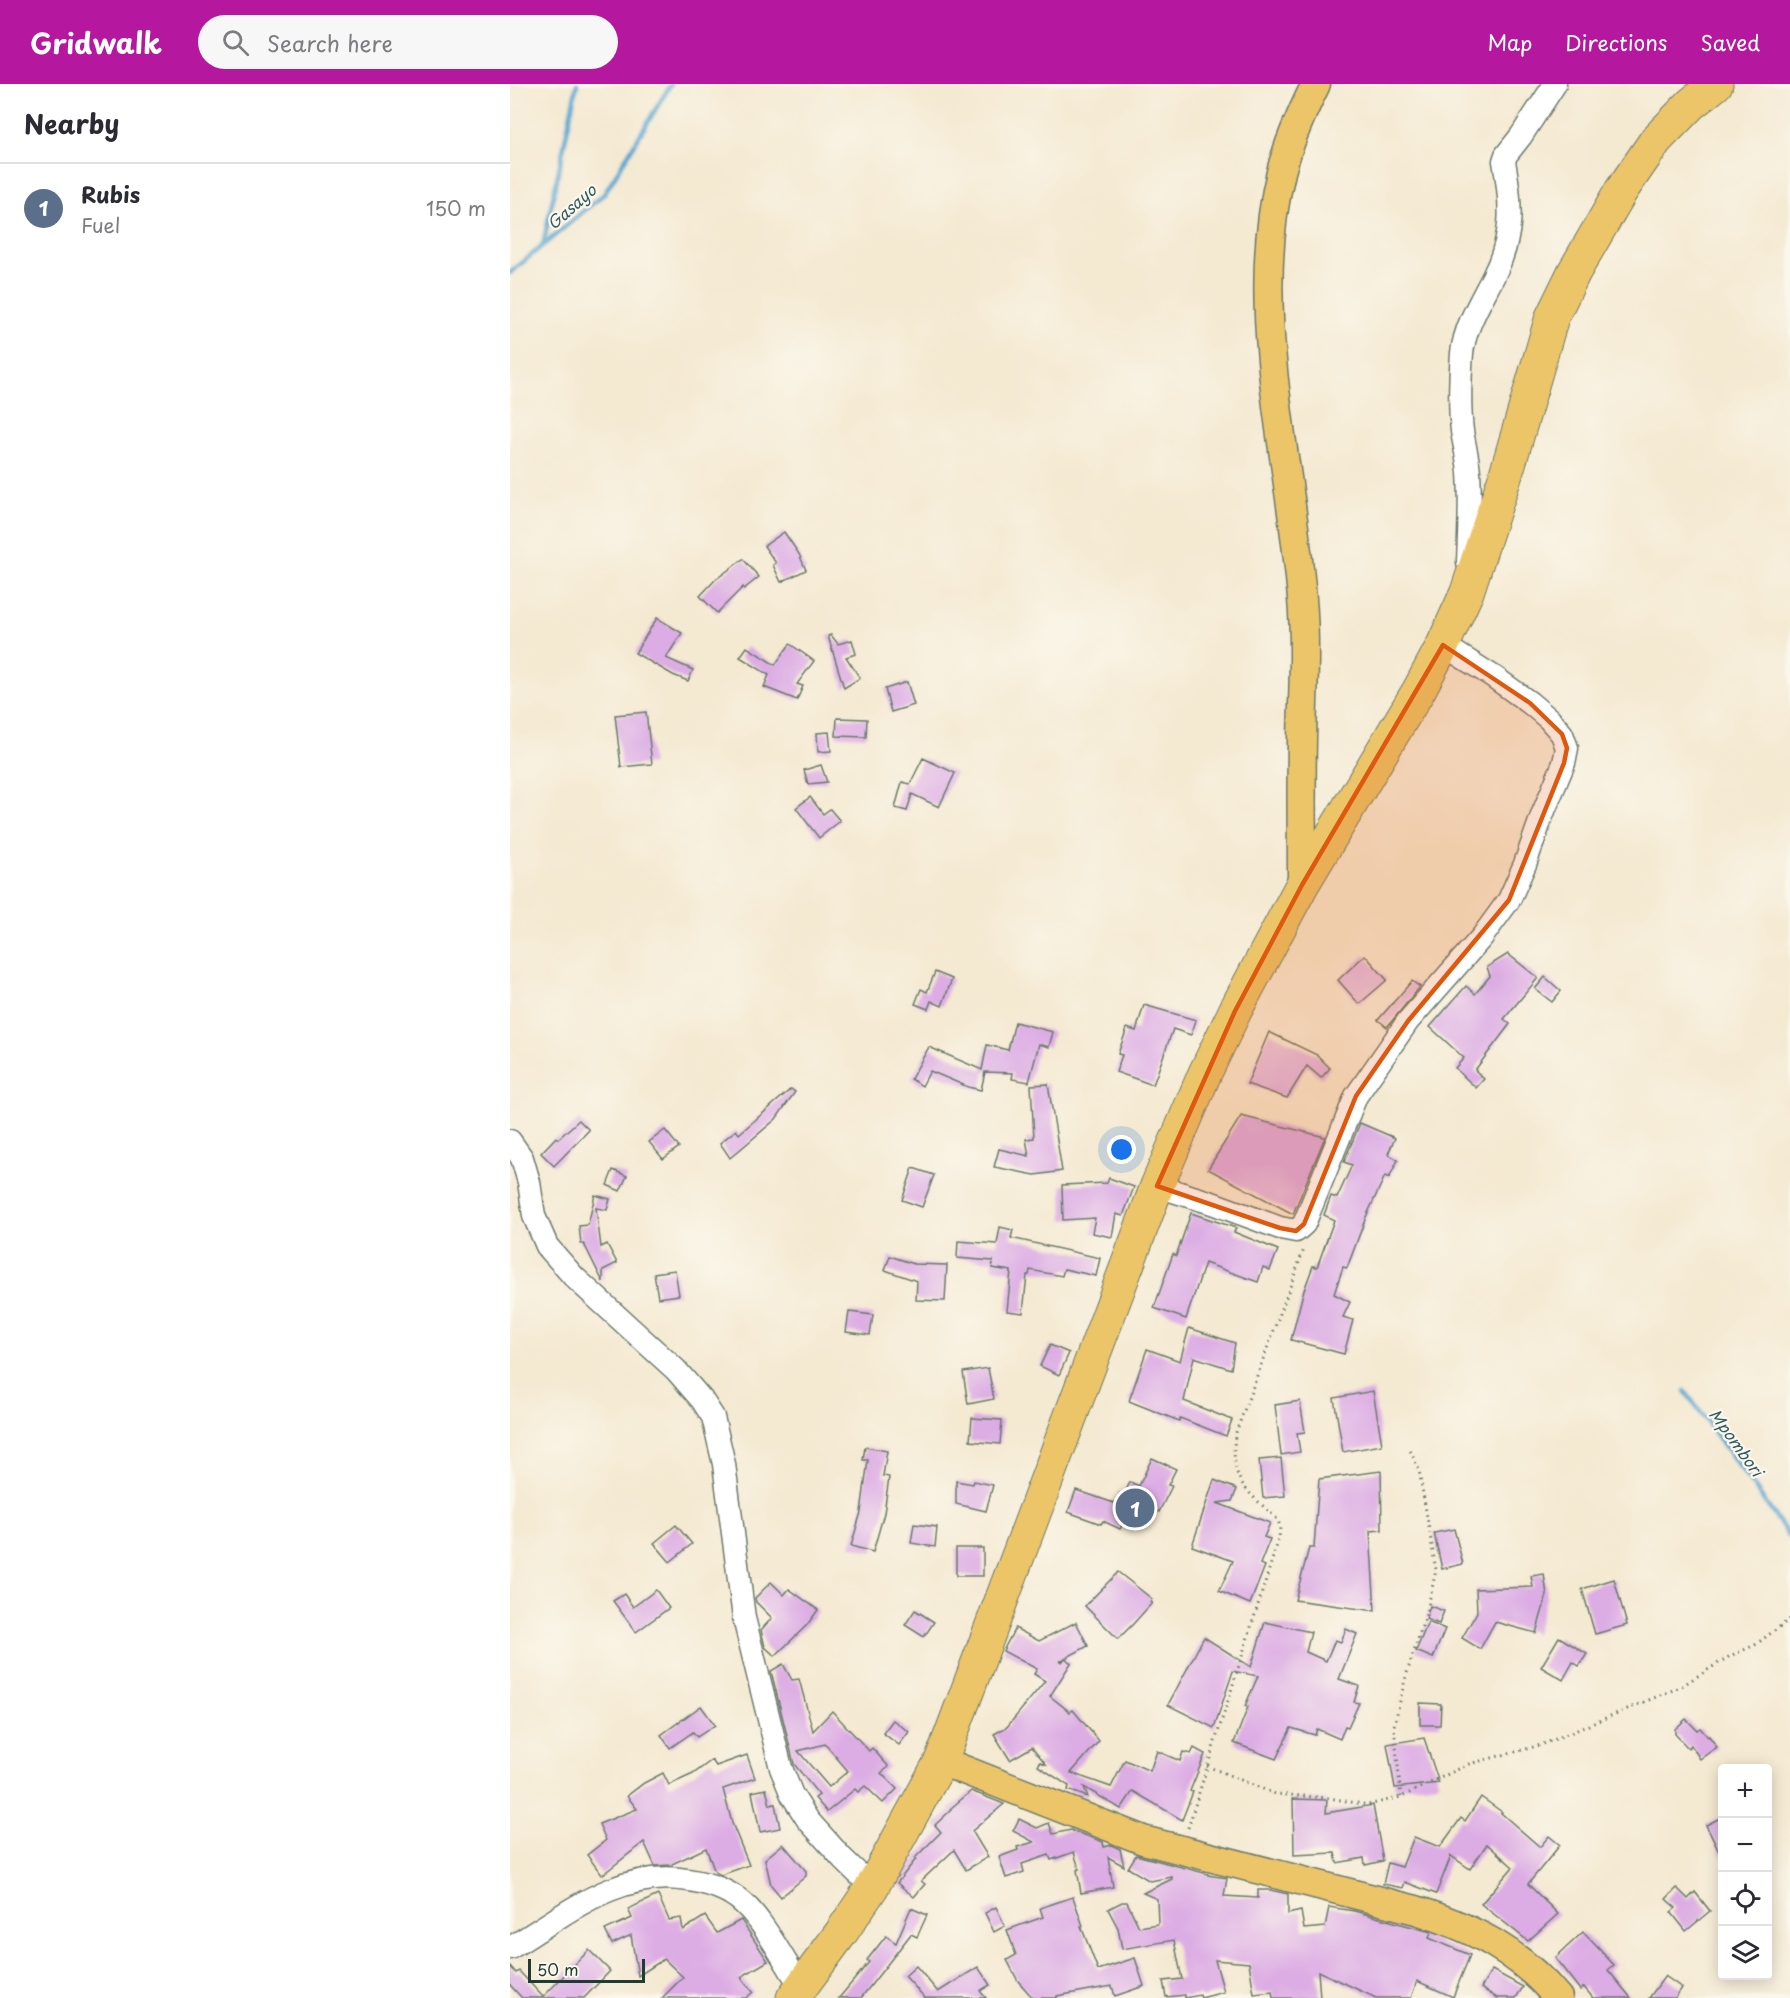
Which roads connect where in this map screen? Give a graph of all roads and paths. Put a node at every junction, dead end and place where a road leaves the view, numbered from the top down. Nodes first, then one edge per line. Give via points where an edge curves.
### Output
1 (1316, 84) edge
2 (1555, 84) edge
3 (1716, 84) edge
4 (1467, 592) junction
5 (1443, 645) junction
6 (1302, 885) junction
7 (510, 1141) edge
8 (1157, 1186) junction
9 (1296, 1230) junction
10 (1409, 1448) dead end
11 (1790, 1619) edge
12 (941, 1761) junction
13 (1207, 1766) junction
14 (1401, 1797) junction
15 (1181, 1850) junction
16 (872, 1887) junction
17 (510, 1948) edge
18 (797, 1993) edge
19 (1558, 1998) edge

1 - 6 main road via 1281,170 1269,266 1275,394 1297,552 1305,649
2 - 4 street via 1506,155 1511,206 1504,252 1478,303 1463,350 1462,431 1469,470
3 - 4 highway via 1690,104 1656,140 1574,272 1552,317
4 - 5 highway
5 - 6 highway
5 - 9 street via 1549,719 1562,734 1567,748 1564,764 1509,900 1408,1021 1356,1096 1304,1224
6 - 8 highway via 1205,1073
7 - 16 street via 522,1158 534,1216 547,1246 676,1370 713,1417 724,1464 744,1618 781,1768 808,1820
8 - 9 street
8 - 12 highway
9 - 13 path via 1302,1234 1304,1247 1235,1435 1233,1453 1244,1489 1278,1520 1280,1527
10 - 14 path via 1419,1470 1436,1570 1394,1726
11 - 14 path via 1755,1645 1680,1687 1541,1745 1469,1764
12 - 15 main road via 1143,1840
12 - 16 highway
13 - 14 path via 1275,1794 1368,1805
13 - 15 path
15 - 19 main road via 1452,1921 1493,1941 1526,1965
16 - 18 highway
17 - 18 street via 585,1900 609,1890 642,1880 675,1878 705,1882 743,1903 758,1921

